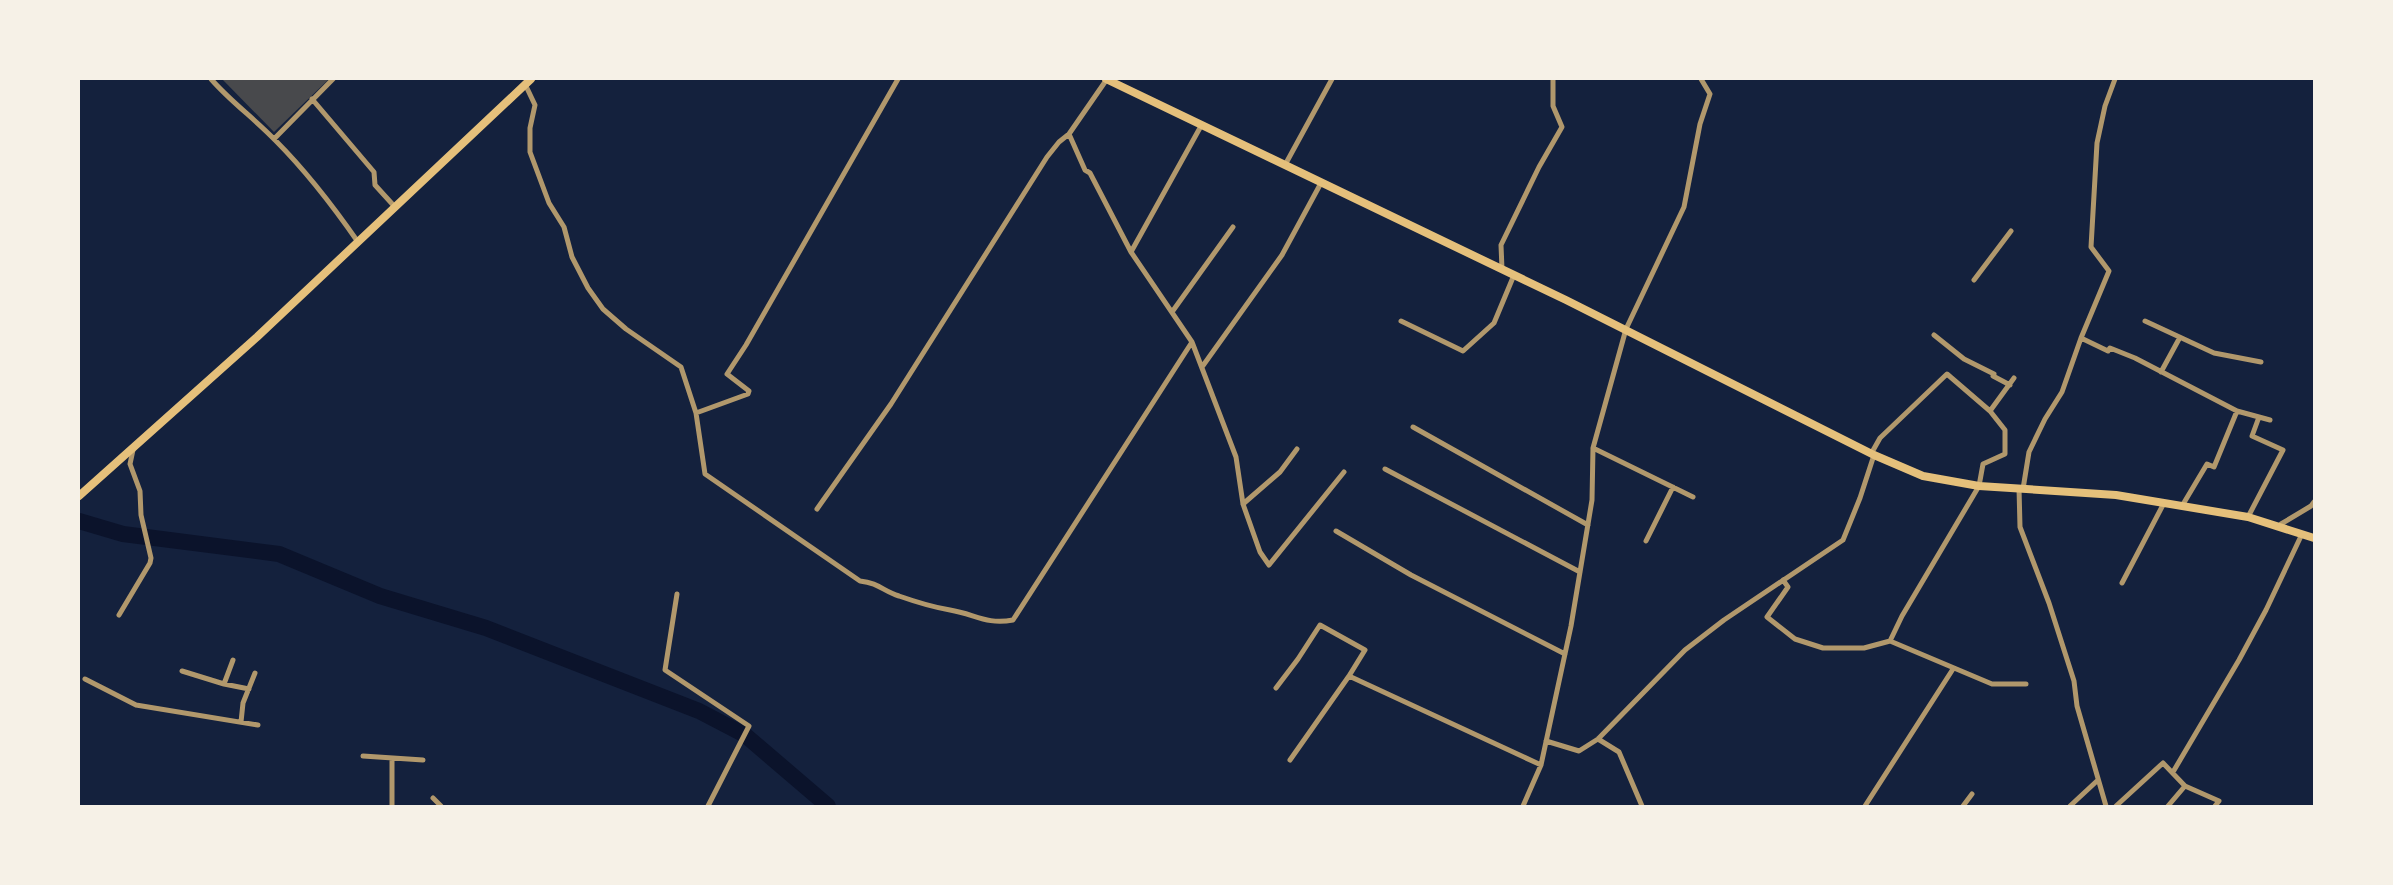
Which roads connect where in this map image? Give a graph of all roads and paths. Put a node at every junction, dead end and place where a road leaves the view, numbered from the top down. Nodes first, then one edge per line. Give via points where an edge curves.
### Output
1 (211, 79) edge
2 (333, 79) edge
3 (898, 79) edge
4 (1106, 79) edge
5 (1332, 79) edge
6 (1553, 79) edge
7 (1701, 79) edge
8 (2115, 79) edge
9 (528, 82) edge
10 (312, 99) junction
11 (1201, 126) junction
12 (1069, 134) junction
13 (274, 139) junction
14 (1285, 165) junction
15 (1321, 183) junction
16 (395, 207) junction
17 (1234, 227) dead end
18 (2011, 231) dead end
19 (358, 242) junction
20 (1131, 252) junction
21 (1502, 269) junction
22 (1514, 275) junction
23 (1974, 280) dead end
24 (1172, 312) junction
25 (1401, 321) dead end
26 (2145, 321) dead end
27 (1626, 329) junction
28 (1934, 335) dead end
29 (2081, 338) junction
30 (2179, 339) junction
31 (1192, 342) junction
32 (2260, 362) dead end
33 (1202, 366) junction
34 (2161, 372) junction
35 (2014, 378) dead end
36 (2010, 385) junction
37 (1990, 410) junction
38 (2237, 411) junction
39 (696, 413) junction
40 (2259, 417) junction
41 (2270, 420) dead end
42 (1413, 426) dead end
43 (138, 442) junction
44 (1593, 448) junction
45 (1297, 449) dead end
46 (1873, 455) junction
47 (1385, 468) dead end
48 (1344, 472) dead end
49 (1979, 486) junction
50 (1674, 488) junction
51 (2021, 488) junction
52 (79, 496) edge
53 (1693, 498) dead end
54 (2314, 502) edge
55 (2164, 503) junction
56 (1243, 504) junction
57 (2182, 506) junction
58 (817, 509) dead end
59 (2248, 517) junction
60 (2281, 524) dead end
61 (1588, 525) junction
62 (1336, 531) dead end
63 (2302, 534) junction
64 (2314, 538) edge
65 (1646, 542) dead end
66 (1580, 572) junction
67 (1783, 580) junction
68 (2122, 583) dead end
69 (677, 594) dead end
70 (119, 614) dead end
71 (1890, 642) junction
72 (1565, 654) junction
73 (232, 660) dead end
74 (1953, 669) junction
75 (182, 671) dead end
76 (255, 673) dead end
77 (1349, 676) junction
78 (85, 679) dead end
79 (224, 684) junction
80 (2026, 684) dead end
81 (1276, 688) dead end
82 (249, 689) junction
83 (242, 722) junction
84 (258, 725) dead end
85 (1598, 740) junction
86 (1546, 741) junction
87 (363, 756) dead end
88 (392, 759) junction
89 (423, 760) dead end
90 (1290, 760) dead end
91 (1540, 765) junction
92 (2173, 772) junction
93 (2098, 780) junction
94 (2185, 786) junction
95 (1972, 794) dead end
96 (433, 798) dead end
97 (392, 806) edge
98 (441, 806) edge
99 (708, 806) edge
100 (1523, 806) edge
101 (1642, 806) edge
102 (1865, 806) edge
103 (1963, 806) edge
104 (2070, 806) edge
105 (2106, 806) edge
106 (2116, 806) edge
107 (2168, 806) edge
108 (2215, 806) edge

1 - 13 street via 232,103
2 - 10 street
3 - 39 street via 727,374 746,387 748,394
4 - 11 main road
4 - 12 street
5 - 14 street
6 - 21 street via 1553,106 1562,127 1500,245
7 - 27 street via 1710,94 1700,124 1684,207
8 - 29 street via 2097,143 2091,247 2108,271
9 - 16 main road
9 - 39 street via 535,106 530,128 530,152 550,203 564,227 572,257 603,309 681,367
10 - 13 street
10 - 16 street via 374,172 375,185
11 - 14 main road
11 - 20 street
12 - 20 street via 1085,170 1090,173
12 - 58 street via 1048,157 891,404
13 - 19 street via 333,207
14 - 15 main road
15 - 21 main road
15 - 33 street via 1282,255
16 - 19 main road
17 - 24 street
18 - 23 street
19 - 43 main road
20 - 24 street
21 - 22 main road
22 - 25 street via 1494,323 1463,351
22 - 27 main road
24 - 31 street
26 - 30 street
27 - 44 street
27 - 46 main road
28 - 36 street via 1964,359
29 - 34 street via 2108,352 2110,348 2135,358
29 - 51 street via 2062,392 2029,452
30 - 32 street via 2214,353
30 - 34 street
31 - 33 street
31 - 39 street via 1014,620 997,623 928,606 897,596 875,583 860,582 798,539 705,474
33 - 56 street via 1236,457
34 - 38 street
35 - 36 street
36 - 37 street
37 - 46 street via 1948,374 1880,438
37 - 49 street via 2005,430 2005,454 1983,464
38 - 40 street
38 - 57 street via 2214,467 2207,464
40 - 41 street
40 - 59 street via 2252,436 2283,450
42 - 61 street
43 - 52 main road
43 - 70 street via 131,453 130,464 140,491 150,564
44 - 50 street
44 - 61 street
45 - 56 street via 1280,472
46 - 49 main road via 1923,476
46 - 67 street via 1843,540
47 - 66 street
48 - 56 street via 1268,565
49 - 51 main road
49 - 71 street
50 - 53 street
50 - 65 street
51 - 55 main road via 2116,495
51 - 93 street via 2020,527 2074,681 2077,706
54 - 60 street
55 - 57 main road
55 - 68 street
57 - 59 main road
59 - 63 main road
61 - 66 street
62 - 72 street via 1427,583
63 - 64 main road
63 - 92 street via 2239,660
66 - 72 street
67 - 71 street via 1788,587 1767,617 1795,639 1822,648 1864,648
67 - 85 street via 1685,650
69 - 99 street via 665,670 749,726
71 - 74 street
72 - 86 street
73 - 79 street
74 - 80 street via 1992,684
74 - 102 street
75 - 79 street
76 - 82 street
77 - 81 street via 1366,650 1320,625
77 - 90 street
77 - 91 street
78 - 83 street via 136,705
79 - 82 street
82 - 83 street via 243,703
83 - 84 street
85 - 86 street via 1579,751
85 - 101 street via 1619,752
86 - 91 street
87 - 88 street
88 - 89 street
88 - 97 street
91 - 100 street
92 - 94 street
92 - 106 street via 2163,764
93 - 104 street
93 - 105 street
94 - 107 street
94 - 108 street via 2219,801
95 - 103 street
96 - 98 street

